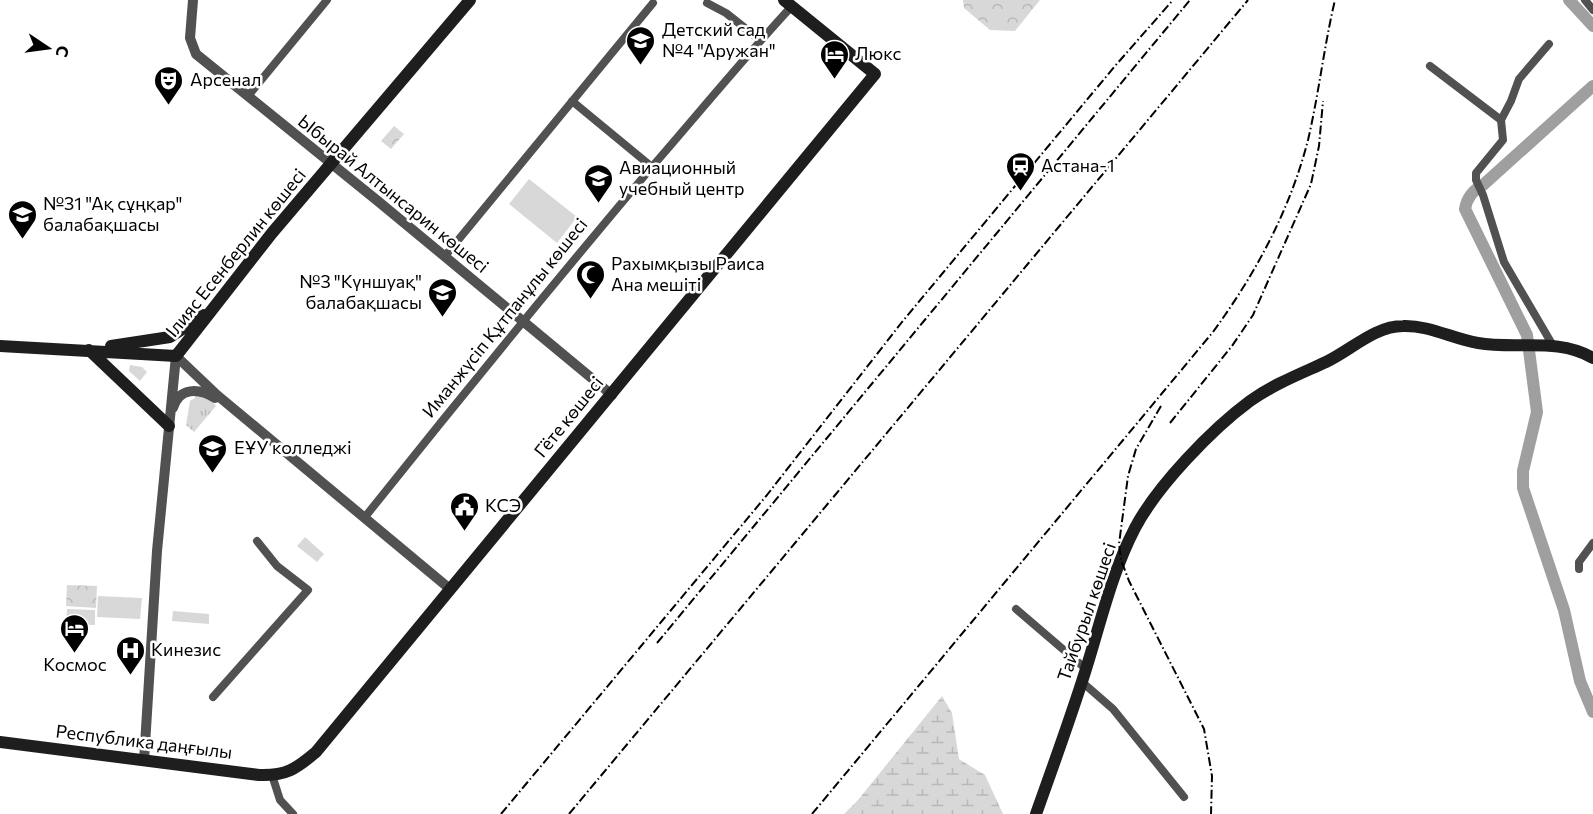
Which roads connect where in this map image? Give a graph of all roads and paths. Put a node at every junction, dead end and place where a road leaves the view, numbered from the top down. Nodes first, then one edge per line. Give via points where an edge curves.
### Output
1 (193, 0) edge
2 (327, 0) edge
3 (470, 0) edge
4 (1585, 0) edge
5 (791, 2) edge
6 (653, 3) dead end
7 (707, 3) dead end
8 (1593, 10) edge
9 (760, 40) junction
10 (1549, 44) dead end
11 (1430, 66) dead end
12 (248, 96) junction
13 (572, 100) junction
14 (1501, 120) junction
15 (331, 164) junction
16 (652, 167) junction
17 (445, 256) junction
18 (214, 308) junction
19 (522, 321) junction
20 (1552, 344) junction
21 (0, 346) edge
22 (89, 350) junction
23 (176, 356) junction
24 (1593, 357) edge
25 (612, 395) junction
26 (236, 410) junction
27 (169, 426) junction
28 (365, 517) junction
29 (257, 541) dead end
30 (1593, 543) edge
31 (1580, 569) dead end
32 (450, 589) junction
33 (1016, 609) dead end
34 (1086, 669) junction
35 (1082, 682) junction
36 (213, 697) dead end
37 (0, 742) edge
38 (144, 761) junction
39 (278, 774) junction
40 (1184, 797) dead end
41 (293, 814) edge
42 (1036, 814) edge

1 - 12 street, Ыбырай Алтынсарин көшесі via 190,38 196,54
2 - 12 street
3 - 15 main road, Ілияс Есенберлин көшесі
4 - 8 street
5 - 9 street, Иманжүсіп Құтпанұлы көшесі
5 - 25 main road, Гёте көшесі via 875,74
6 - 13 street
7 - 9 street
9 - 16 street, Иманжүсіп Құтпанұлы көшесі
10 - 14 street via 1519,79
11 - 14 street
12 - 15 street, Ыбырай Алтынсарин көшесі
13 - 16 street
13 - 17 street
14 - 20 street via 1503,140 1476,173 1476,180 1503,262
15 - 17 street, Ыбырай Алтынсарин көшесі
15 - 18 main road, Ілияс Есенберлин көшесі
16 - 19 street, Иманжүсіп Құтпанұлы көшесі
17 - 19 street, Ыбырай Алтынсарин көшесі
18 - 22 main road via 170,337
18 - 23 main road, Ілияс Есенберлин көшесі
19 - 25 street, Ыбырай Алтынсарин көшесі
19 - 28 street, Иманжүсіп Құтпанұлы көшесі
20 - 24 main road
20 - 34 main road, Тайбурыл көшесі via 1494,345 1413,326 1389,328 1252,400 1226,420 1176,472 1135,527 1116,572
21 - 22 main road
22 - 23 main road
22 - 27 main road
23 - 26 street
23 - 27 street, Ілияс Есенберлин көшесі
25 - 32 main road, Гёте көшесі
26 - 27 street via 209,394 190,390 178,396
26 - 28 street
27 - 38 street, Ілияс Есенберлин көшесі
28 - 32 street
29 - 36 street via 277,566 308,590
30 - 31 street via 1579,562
32 - 39 main road, Гёте көшесі via 316,752 296,769
33 - 34 street
34 - 35 main road, Тайбурыл көшесі
35 - 40 street via 1113,709
35 - 42 main road, Тайбурыл көшесі
37 - 38 main road, Республика даңғылы
38 - 39 main road, Республика даңғылы
39 - 41 street via 280,800

